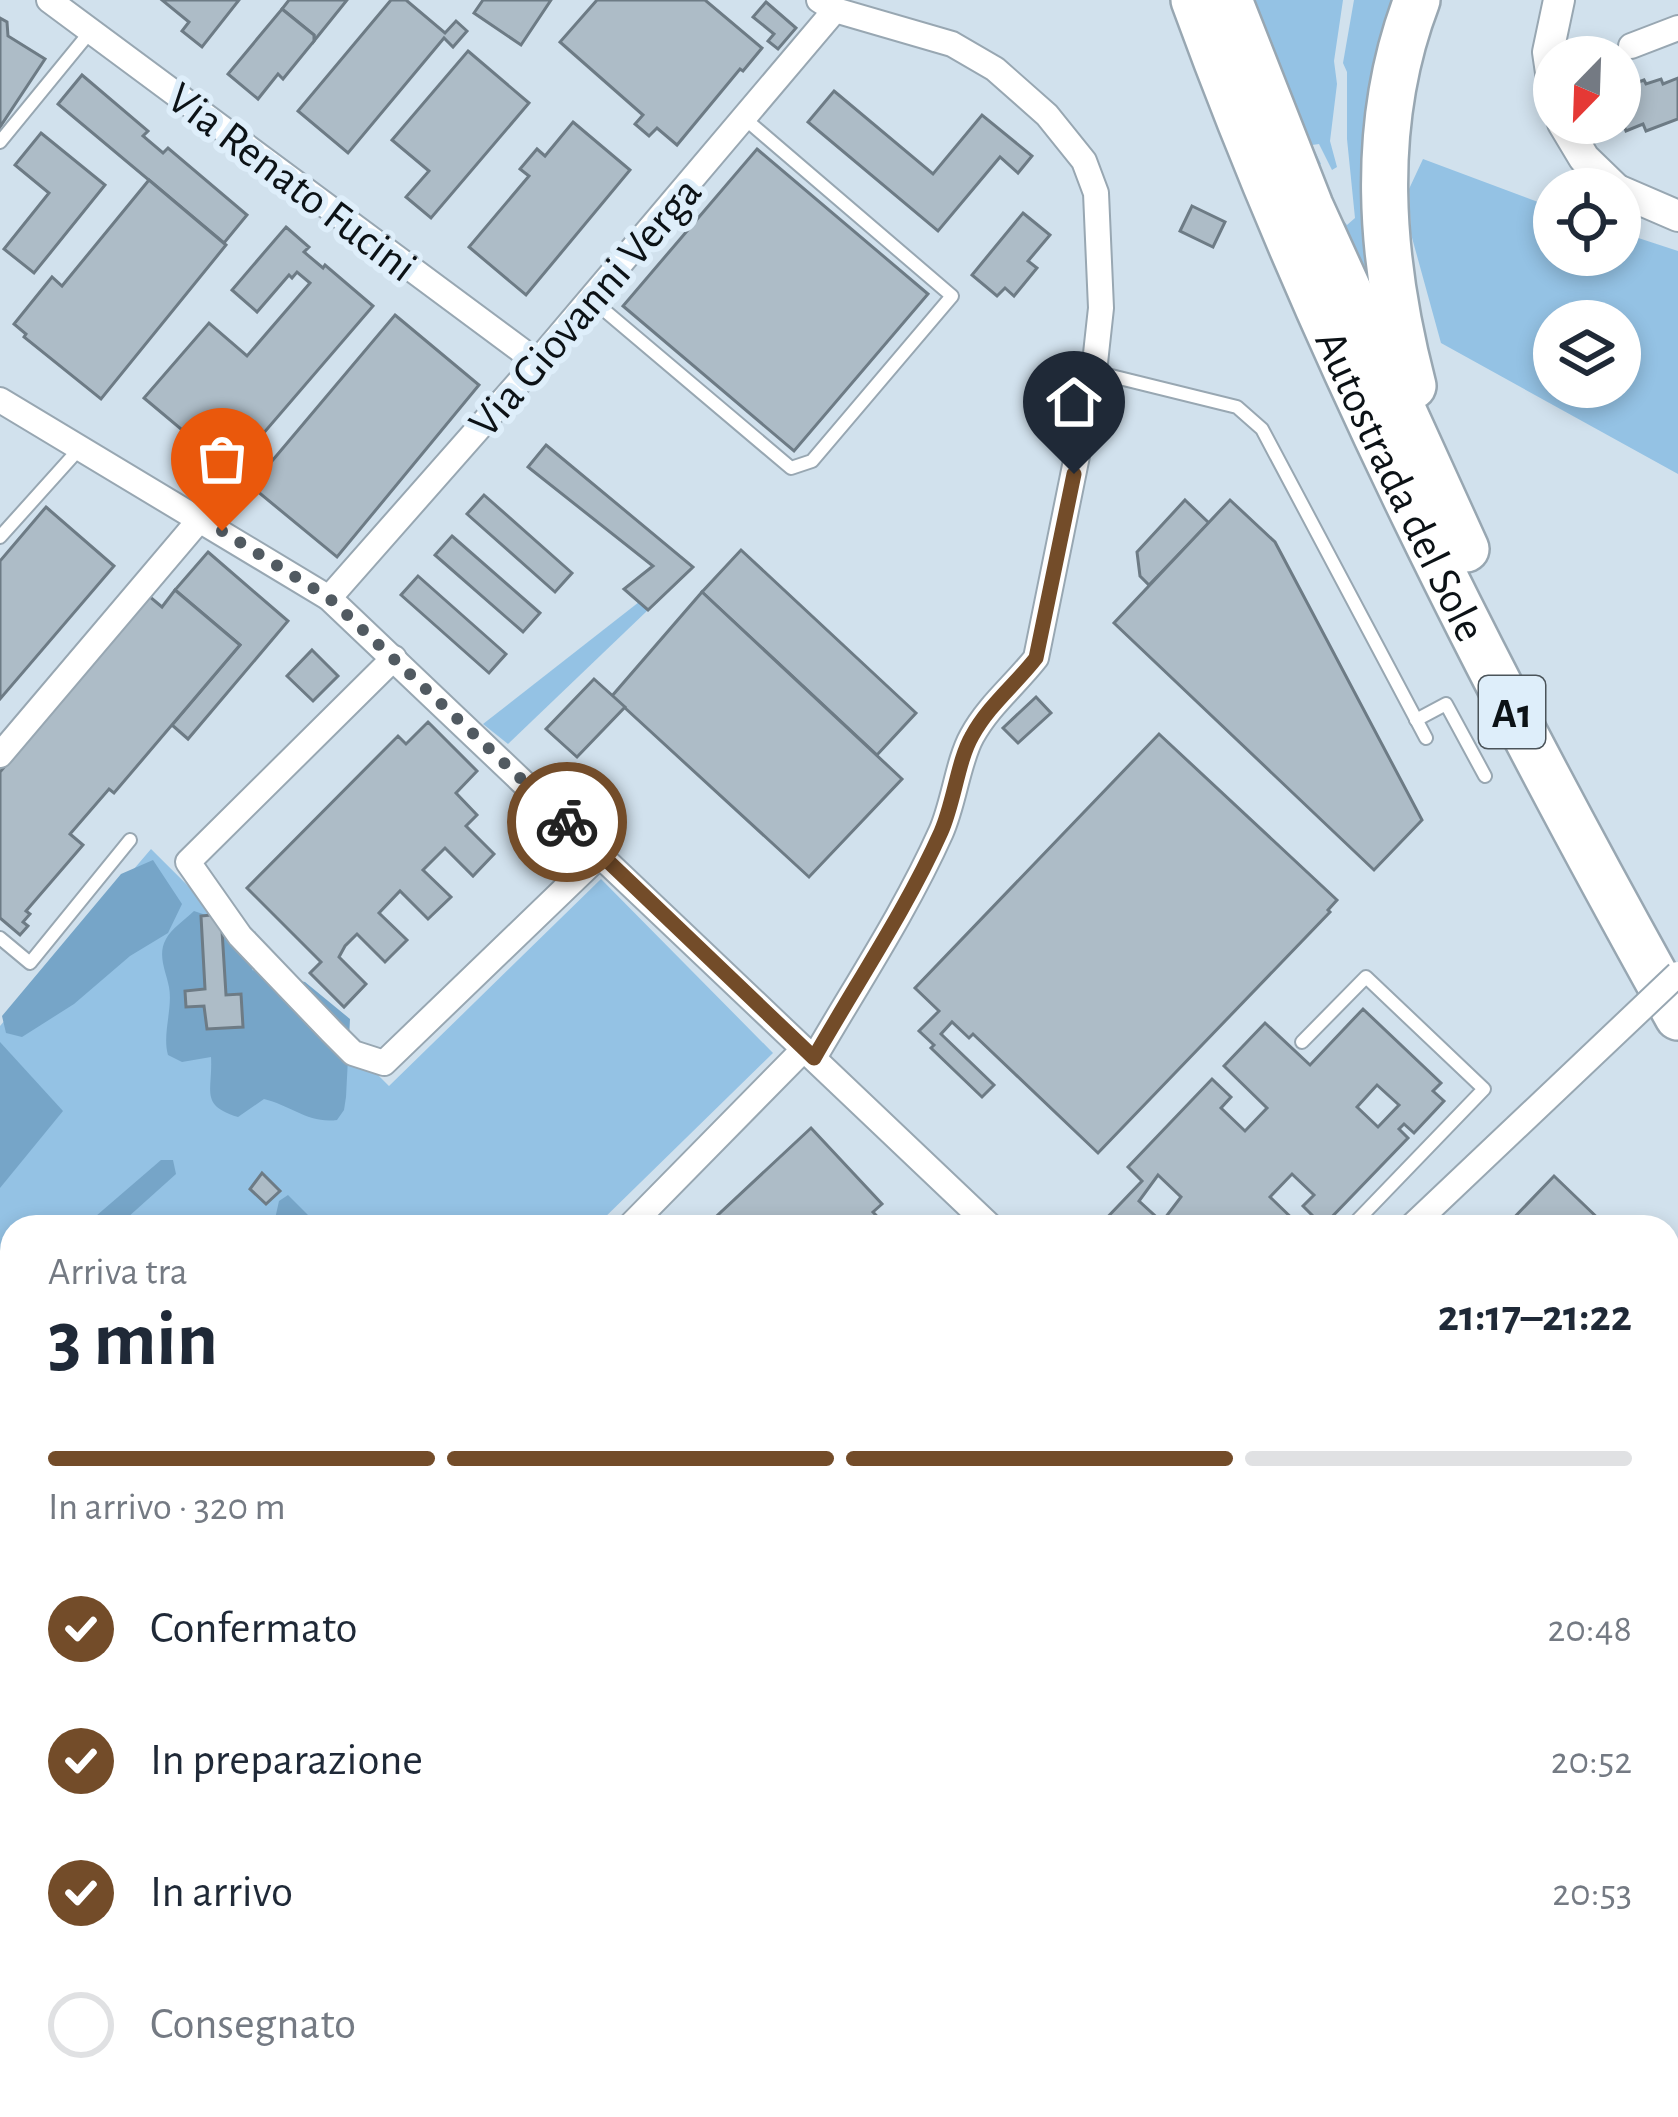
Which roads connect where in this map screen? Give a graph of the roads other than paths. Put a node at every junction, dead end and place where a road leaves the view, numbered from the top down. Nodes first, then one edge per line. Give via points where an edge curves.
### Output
1 (49, 0) edge
2 (1184, 0) edge
3 (1194, 0) edge
4 (1229, 0) edge
5 (1417, 0) edge
6 (1559, 0) edge
7 (827, 5) edge
8 (1678, 28) edge
9 (90, 31) junction
10 (1551, 36) edge
11 (1641, 42) edge
12 (1211, 48) junction
13 (744, 118) junction
14 (0, 142) edge
15 (1575, 144) edge
16 (1595, 168) edge
17 (1641, 200) edge
18 (1678, 217) edge
19 (591, 299) junction
20 (537, 362) junction
21 (1094, 372) junction
22 (0, 400) edge
23 (81, 447) junction
24 (201, 518) junction
25 (1459, 536) junction
26 (0, 537) edge
27 (329, 598) junction
28 (394, 658) junction
29 (1416, 720) junction
30 (1426, 738) dead end
31 (0, 755) edge
32 (1485, 776) dead end
33 (130, 840) dead end
34 (601, 854) junction
35 (0, 938) edge
36 (1678, 956) edge
37 (1678, 974) edge
38 (1678, 1017) edge
39 (1302, 1042) dead end
40 (809, 1053) junction
41 (641, 1215) edge
42 (978, 1215) edge
43 (1363, 1215) edge
44 (1425, 1215) edge

1 - 9 street, Via Renato Fucini
2 - 12 highway
3 - 12 highway, Autostrada del Sole / A1
4 - 25 highway, Autostrada del Sole / A1 via 1310,206
5 - 25 highway via 1391,104 1385,238 1408,367
6 - 10 street
7 - 13 street, Via Giovanni Verga
7 - 21 street via 952,44 995,69 1084,161 1096,194 1101,308
8 - 11 street
9 - 14 lane
9 - 20 street, Via Renato Fucini
12 - 38 highway, Autostrada del Sole / A1 via 1411,508 1551,790
13 - 19 street, Via Giovanni Verga
13 - 19 lane via 952,296 869,395 812,461 791,468
15 - 16 street
17 - 18 street
19 - 20 street, Via Giovanni Verga
20 - 27 street, Via Giovanni Verga
21 - 29 lane via 1250,416
21 - 40 street via 1036,658 992,702 968,741 940,834
22 - 23 street
23 - 24 street
23 - 26 lane
24 - 27 street
24 - 31 street
25 - 36 highway, Autostrada del Sole / A1
27 - 28 street
28 - 34 street
28 - 34 street via 188,862 240,936 352,1053 384,1064
29 - 30 lane
29 - 32 lane via 1446,704
33 - 35 lane via 31,963
34 - 40 street
37 - 44 street, bridge
39 - 43 lane via 1366,977 1484,1089
40 - 41 street
40 - 42 street

